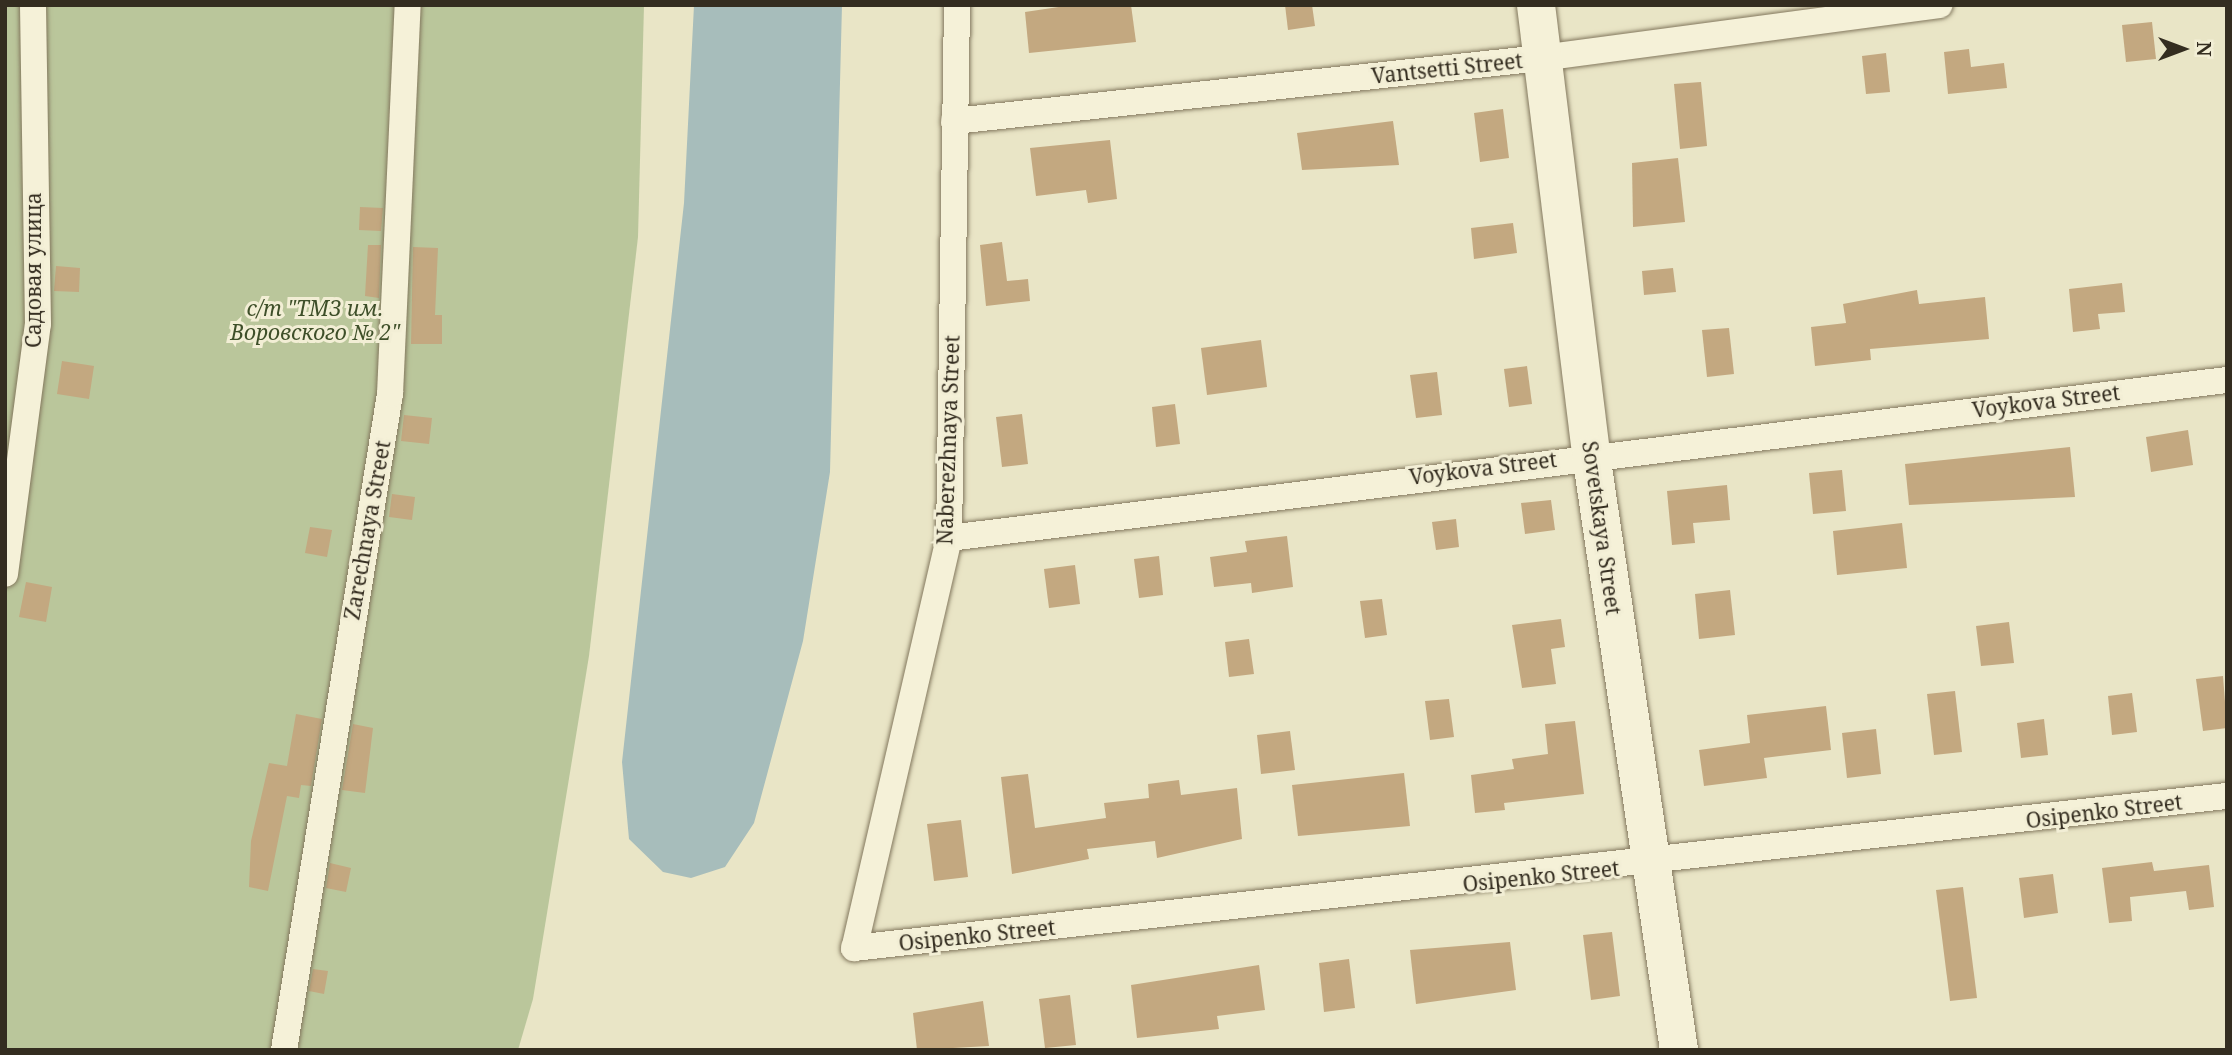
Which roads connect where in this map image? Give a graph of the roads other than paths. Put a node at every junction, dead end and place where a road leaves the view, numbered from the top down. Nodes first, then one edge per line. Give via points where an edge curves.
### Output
1 (33, 5) edge
2 (408, 5) edge
3 (957, 5) edge
4 (1536, 5) edge
5 (1939, 5) edge
6 (1542, 58) junction
7 (954, 121) junction
8 (2227, 380) edge
9 (1591, 454) junction
10 (949, 538) junction
11 (5, 574) edge
12 (2227, 796) edge
13 (1651, 864) junction
14 (854, 948) joint
15 (284, 1050) edge
16 (1679, 1050) edge

1 - 11 street, Садовая улица via 30,117 38,324
2 - 15 street, Zarechnaya Street via 390,394
3 - 7 street, Naberezhnaya Street
4 - 6 street, Sovetskaya Street
5 - 6 street, Vantsetti Street
6 - 7 street, Vantsetti Street
6 - 9 street, Sovetskaya Street
7 - 10 street, Naberezhnaya Street
8 - 9 street, Voykova Street
9 - 10 street, Voykova Street
9 - 13 street, Sovetskaya Street
10 - 14 street, Naberezhnaya Street
12 - 13 street, Osipenko Street
13 - 14 street, Osipenko Street
13 - 16 street, Sovetskaya Street

